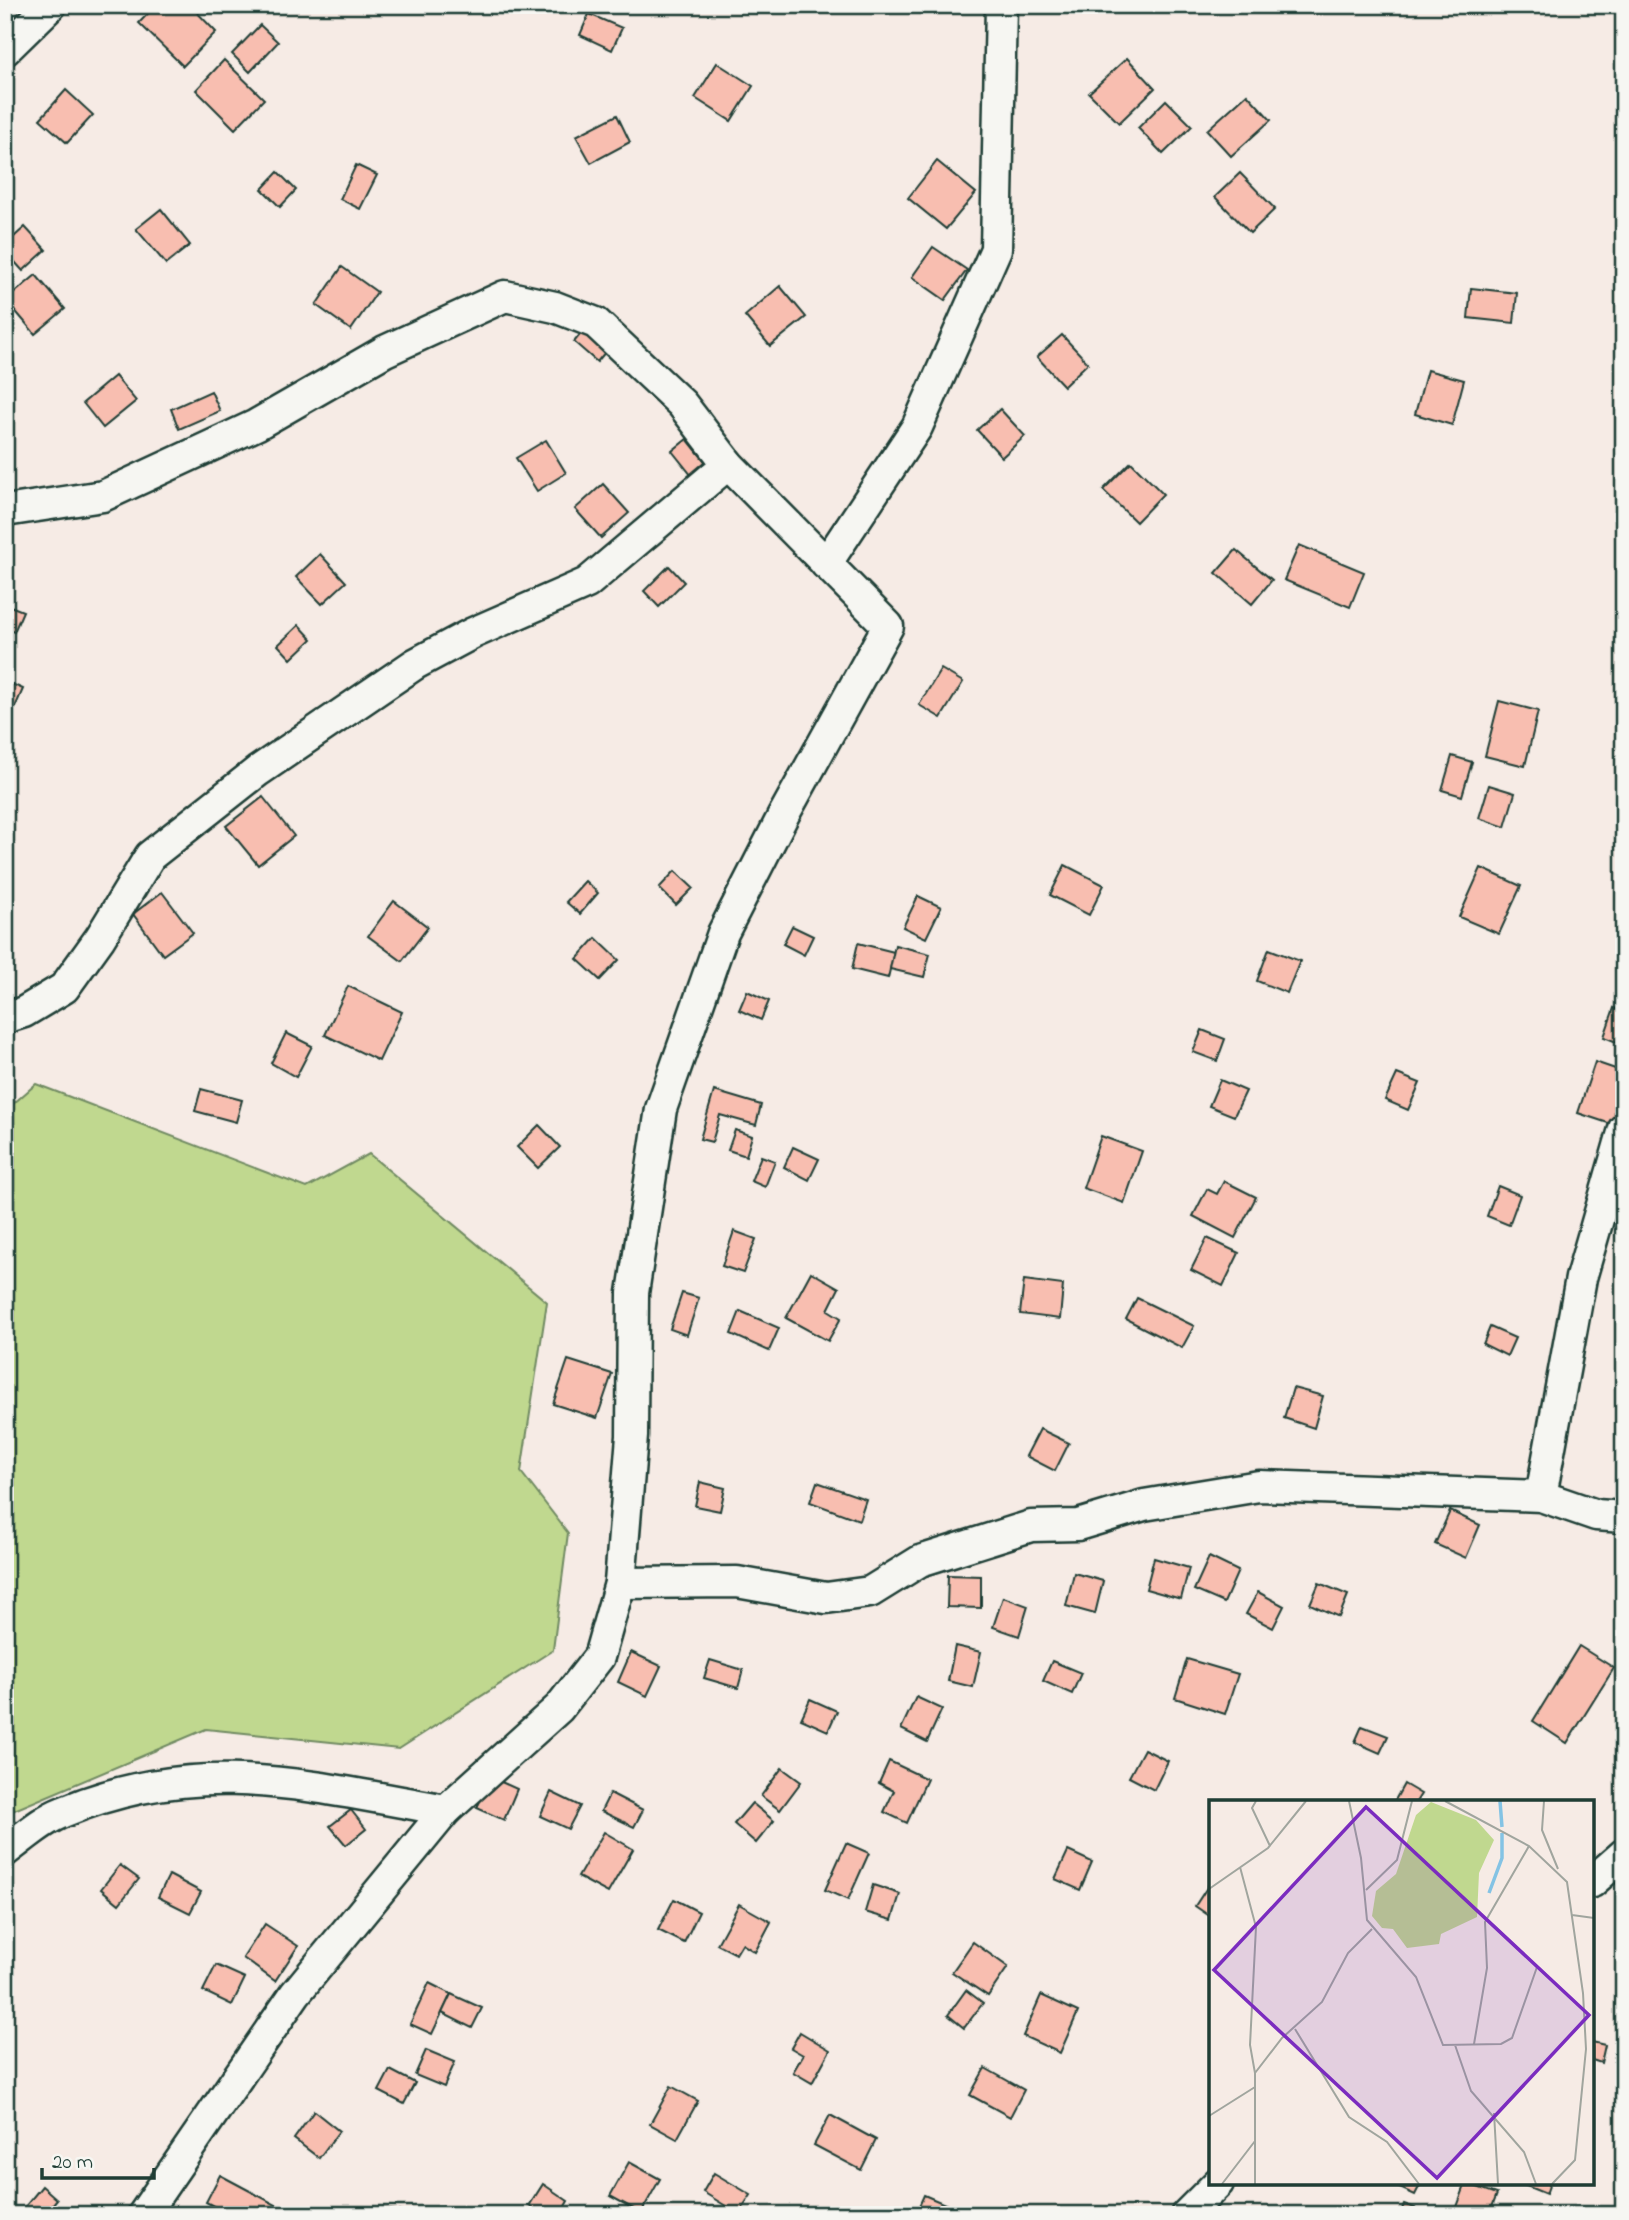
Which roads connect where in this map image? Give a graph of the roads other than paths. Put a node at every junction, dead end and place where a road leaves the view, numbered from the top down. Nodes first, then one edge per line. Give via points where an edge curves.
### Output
1 (51, 5) edge
2 (1004, 9) edge
3 (5, 50) edge
4 (728, 464) junction
5 (5, 511) edge
6 (825, 564) junction
7 (5, 1018) edge
8 (1624, 1129) edge
9 (1541, 1496) junction
10 (1624, 1517) edge
11 (620, 1583) junction
12 (446, 1810) junction
13 (5, 1851) edge
14 (1624, 1854) edge
15 (1594, 1880) edge
16 (1216, 2185) edge
17 (143, 2215) edge
18 (1186, 2215) edge

1 - 3 street
2 - 6 street via 996,249 917,427
4 - 5 street via 682,404 596,323 555,307 505,296 385,351 256,425 103,496
4 - 6 street
4 - 7 street via 587,583 415,664 258,772 150,856 64,988
6 - 11 street via 888,626 723,933 661,1109 633,1293 632,1436
8 - 9 street via 1581,1278
9 - 10 street via 1596,1514
9 - 11 street via 1259,1486 1144,1505 1079,1525 1031,1526 920,1561 870,1592 826,1598 737,1582
11 - 12 street via 600,1657 559,1708
12 - 13 street via 276,1781 192,1779 129,1790 60,1813
12 - 17 street via 295,1994
14 - 15 street
16 - 18 street

